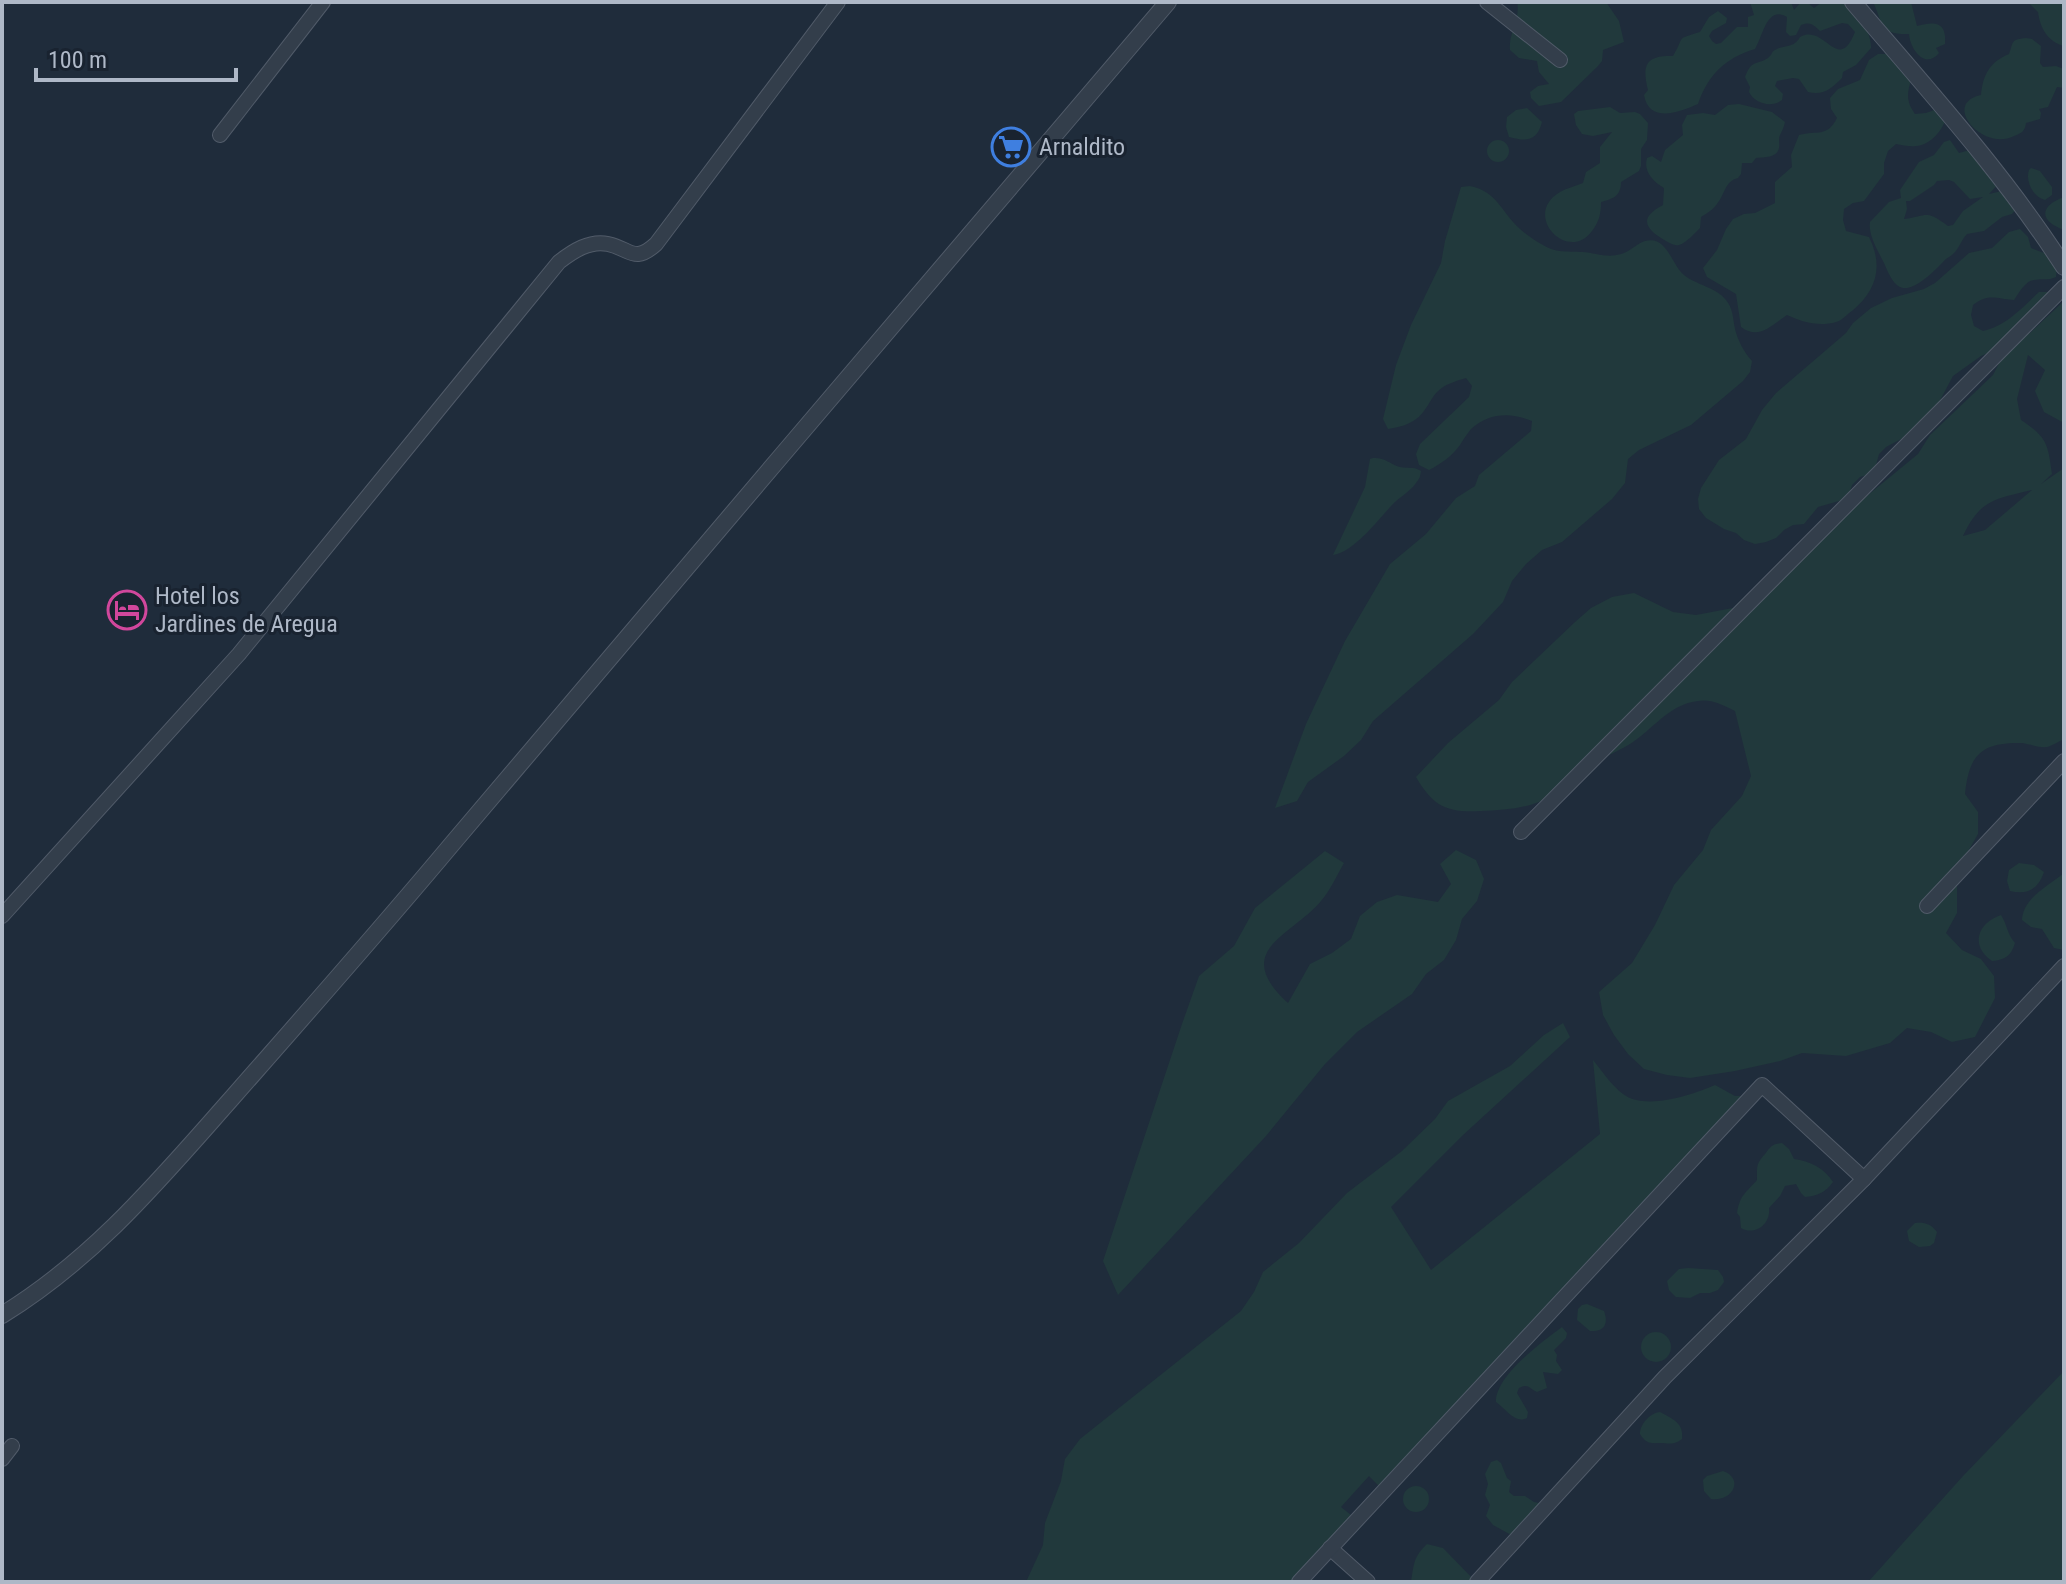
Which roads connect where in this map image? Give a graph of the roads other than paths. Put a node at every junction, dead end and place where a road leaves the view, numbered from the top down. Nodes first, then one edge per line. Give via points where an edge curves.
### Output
1 (323, 2) edge
2 (838, 2) edge
3 (1168, 2) edge
4 (1487, 2) edge
5 (1853, 2) edge
6 (1560, 60) dead end
7 (220, 135) dead end
8 (2064, 267) edge
9 (2064, 287) edge
10 (2064, 761) edge
11 (1521, 832) dead end
12 (1927, 906) dead end
13 (2, 916) edge
14 (2064, 966) edge
15 (1864, 1179) junction
16 (2, 1315) edge
17 (12, 1446) dead end
18 (2, 1459) edge
19 (1330, 1548) junction
20 (1299, 1582) edge
21 (1368, 1582) edge
22 (1477, 1582) edge

1 - 7 street
2 - 13 street via 656,244 635,255 598,243 559,262 239,654
3 - 16 street via 358,956 166,1173 69,1269
4 - 6 street
5 - 8 street via 1952,118
9 - 11 street
10 - 12 street
14 - 15 street
15 - 19 street via 1762,1085
15 - 22 street via 1665,1377
17 - 18 street
19 - 20 street
19 - 21 street

